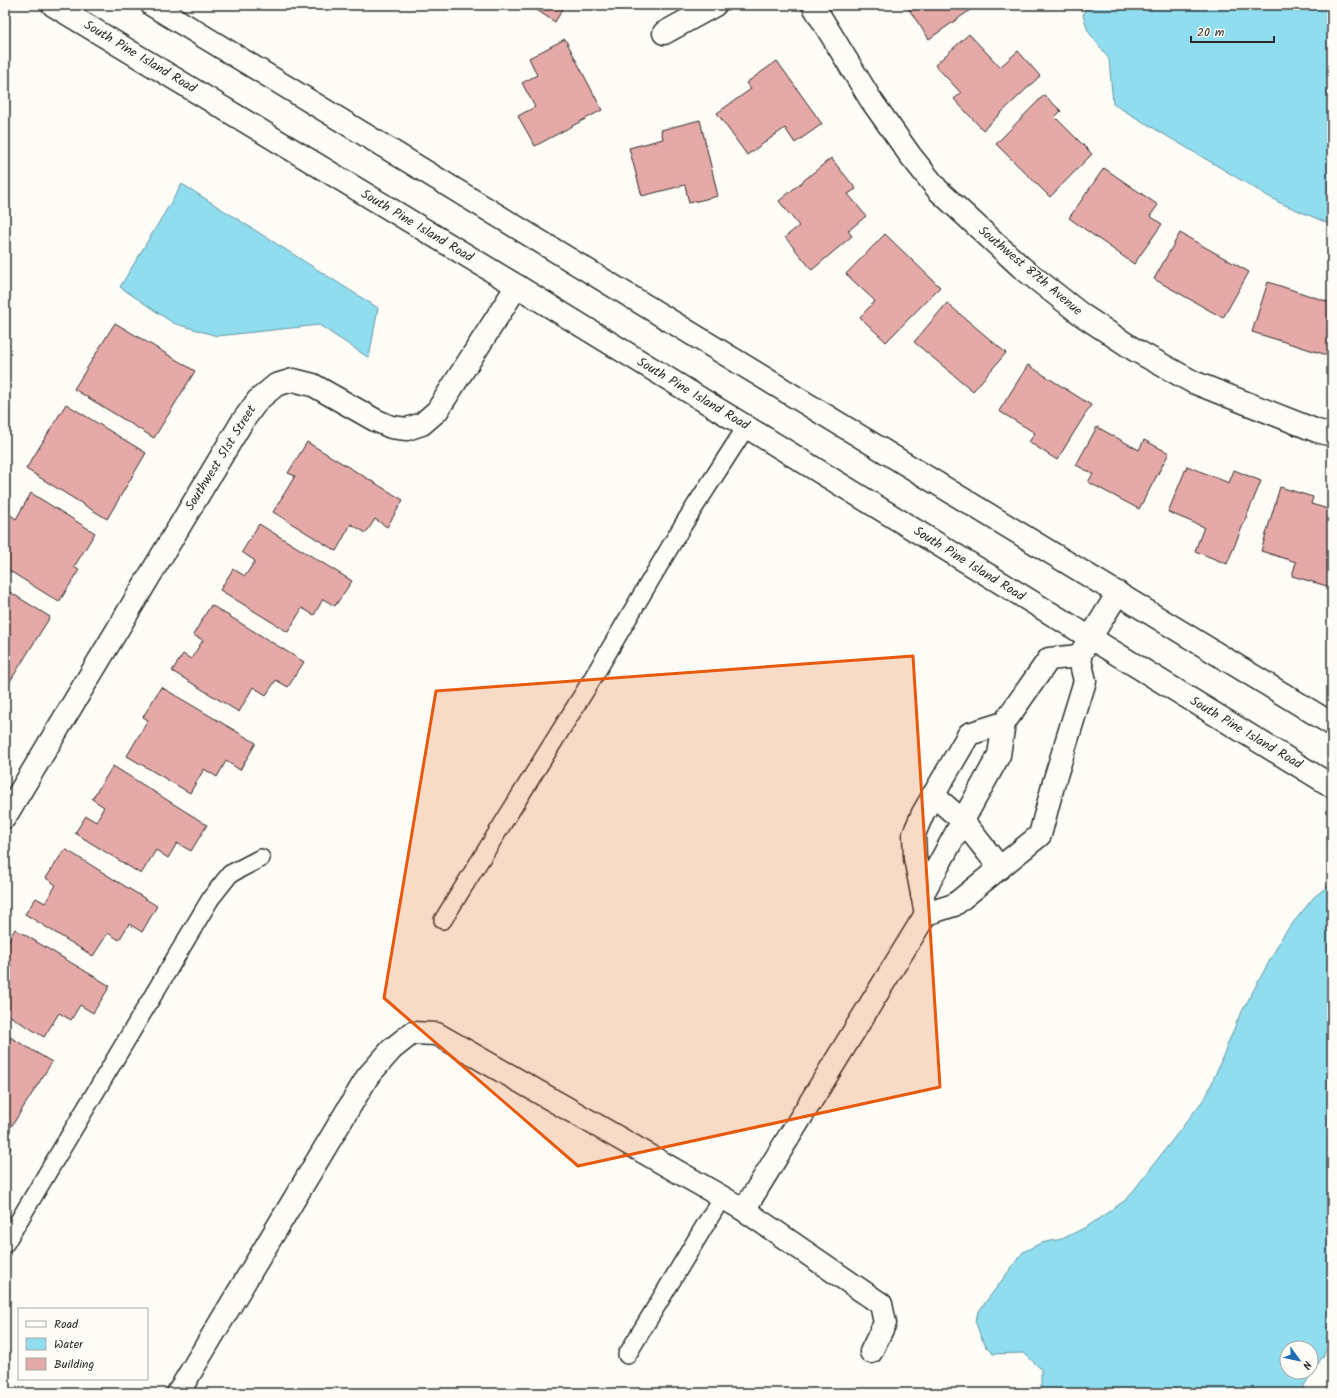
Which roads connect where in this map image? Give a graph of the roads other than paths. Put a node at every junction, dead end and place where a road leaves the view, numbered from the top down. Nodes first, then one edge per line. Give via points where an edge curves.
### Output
1 (53, 5) edge
2 (152, 5) edge
3 (715, 5) edge
4 (813, 5) edge
5 (664, 33) dead end
6 (516, 286) junction
7 (746, 427) junction
8 (1332, 435) edge
9 (1118, 593) junction
10 (1090, 638) junction
11 (1078, 656) junction
12 (1004, 723) junction
13 (1332, 724) edge
14 (1332, 786) edge
15 (933, 795) junction
16 (5, 817) edge
17 (963, 821) junction
18 (261, 858) dead end
19 (1000, 868) junction
20 (924, 904) junction
21 (443, 920) dead end
22 (722, 1197) junction
23 (744, 1210) junction
24 (5, 1244) edge
25 (871, 1352) dead end
26 (627, 1355) dead end
27 (178, 1393) edge

1 - 6 street, South Pine Island Road
2 - 9 street
3 - 5 street
4 - 8 street, Southwest 87th Avenue via 871,100 938,190 1021,267 1082,315 1135,350 1193,382
6 - 7 street, South Pine Island Road
6 - 16 street, Southwest 51st Street via 437,411 422,424 407,429 391,427 313,385 293,380 276,385 258,400 242,422
7 - 10 street, South Pine Island Road
7 - 21 lane via 683,525 581,698
9 - 10 street
9 - 13 street
10 - 11 street
10 - 14 street, South Pine Island Road
11 - 12 street via 1049,659
11 - 19 street via 1085,681 1040,835
12 - 15 street via 969,734
12 - 17 street via 999,755
15 - 17 street
15 - 20 street via 914,834 915,858
17 - 19 street
17 - 20 street
18 - 24 lane via 230,874 211,898
19 - 20 street via 954,905
20 - 23 street
22 - 23 street
22 - 26 lane
22 - 27 street via 437,1034 412,1033 392,1049 368,1076
23 - 25 street via 881,1304 885,1323

